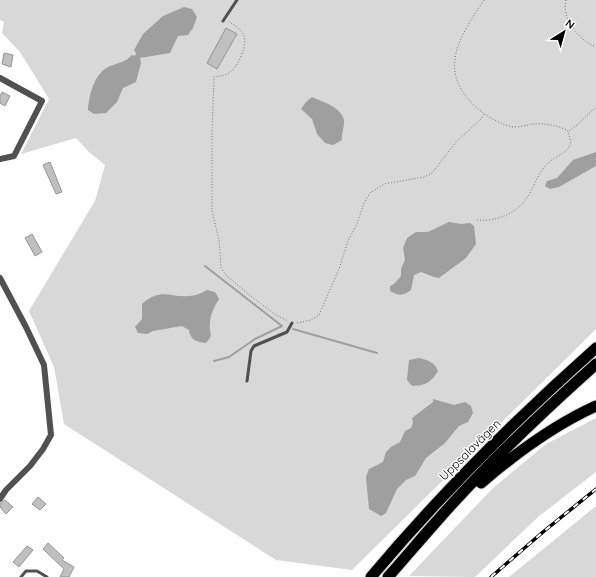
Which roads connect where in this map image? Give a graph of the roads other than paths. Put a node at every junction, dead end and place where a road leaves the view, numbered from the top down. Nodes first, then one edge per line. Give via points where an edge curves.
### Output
1 (237, 0) edge
2 (224, 20) road end
3 (0, 78) edge
4 (0, 159) edge
5 (0, 278) edge
6 (292, 323) road end
7 (596, 343) edge
8 (596, 348) edge
9 (596, 364) edge
10 (571, 370) junction
11 (247, 381) dead end
12 (596, 406) edge
13 (0, 499) edge
14 (436, 521) junction
15 (21, 577) edge
16 (47, 577) edge
17 (371, 577) edge
18 (388, 577) edge

1 - 2 lane
3 - 4 street via 42,101 14,156
5 - 13 street via 44,365 51,435 30,466
6 - 11 lane via 287,332 254,346
7 - 10 highway
8 - 10 highway, Uppsalavägen
9 - 14 highway, Uppsalavägen via 510,445
10 - 17 highway, Uppsalavägen via 465,473
12 - 14 highway via 552,429 518,453
14 - 18 highway, Uppsalavägen
15 - 16 lane via 26,571 37,571

